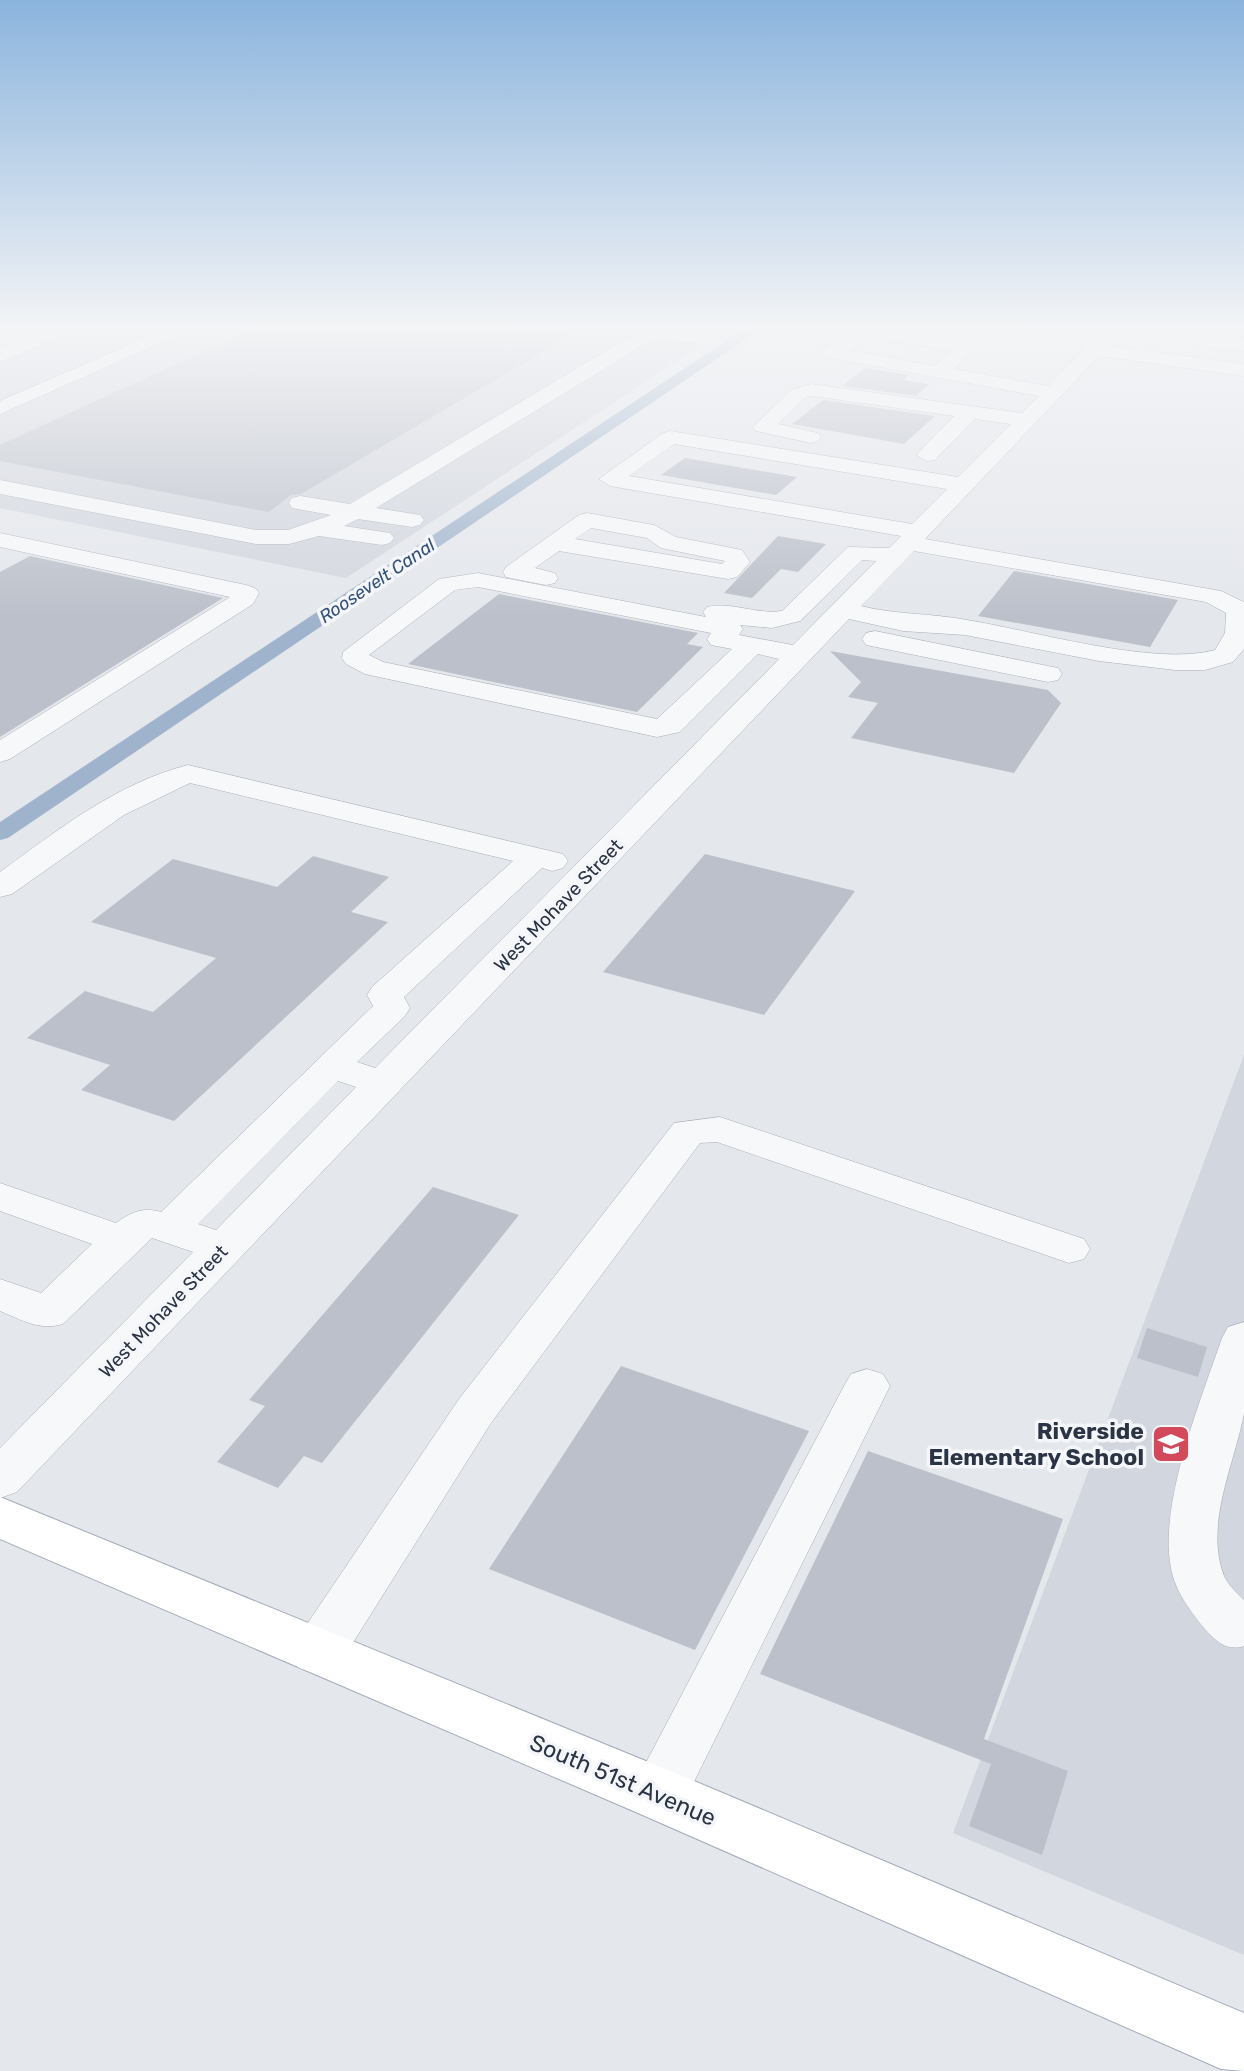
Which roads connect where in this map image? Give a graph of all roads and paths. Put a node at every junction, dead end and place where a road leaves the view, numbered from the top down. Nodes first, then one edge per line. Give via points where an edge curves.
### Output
1 (496, 426) edge
2 (764, 426) edge
3 (956, 426) edge
4 (1020, 426) edge
5 (835, 440) dead end
6 (901, 451) dead end
7 (927, 455) junction
8 (841, 465) junction
9 (967, 467) junction
10 (0, 470) edge
11 (921, 478) junction
12 (0, 487) edge
13 (300, 503) dead end
14 (789, 510) junction
15 (352, 513) junction
16 (412, 520) dead end
17 (876, 525) junction
18 (319, 529) junction
19 (382, 538) dead end
20 (0, 540) edge
21 (908, 544) junction
22 (834, 620) junction
23 (776, 621) junction
24 (867, 638) dead end
25 (752, 645) junction
26 (801, 654) junction
27 (1048, 674) dead end
28 (0, 752) edge
29 (545, 859) junction
30 (591, 871) junction
31 (0, 887) edge
32 (331, 1066) junction
33 (384, 1084) junction
34 (0, 1196) edge
35 (170, 1228) junction
36 (122, 1240) junction
37 (225, 1248) junction
38 (1069, 1249) dead end
39 (0, 1294) edge
40 (1244, 1338) edge
41 (867, 1386) dead end
42 (0, 1479) edge
43 (0, 1517) edge
44 (1235, 1627) dead end
45 (318, 1652) junction
46 (659, 1794) junction
47 (1244, 2046) edge

1 - 15 street
2 - 5 street
3 - 7 street
4 - 9 street, West Mohave Street
6 - 7 street
7 - 9 street
8 - 11 street
8 - 14 street
8 - 14 street via 670,437 610,479
9 - 11 street
9 - 21 street, West Mohave Street
10 - 18 street via 283,526
11 - 17 street
12 - 18 street via 220,532 289,537
13 - 15 street
14 - 17 street
15 - 16 street
15 - 18 street
17 - 21 street
18 - 19 street
20 - 28 street via 246,593 244,599
21 - 22 street, West Mohave Street
21 - 22 street via 1212,596 1234,606 1240,624 1224,657 1162,663 963,627
21 - 23 street via 856,552 790,616
22 - 23 street
22 - 26 street, West Mohave Street
23 - 23 street via 763,622 515,572 587,520 654,532 669,543 733,555 738,562 708,597
24 - 27 street
25 - 25 street via 720,639 730,629 488,580 468,580 448,584 356,652 355,658 375,668 657,728 670,726
25 - 26 street
26 - 30 street, West Mohave Street
29 - 30 street
29 - 31 street via 188,774 156,784 72,834
29 - 32 street via 385,995 392,1008
30 - 33 street, West Mohave Street
32 - 33 street
32 - 35 street
33 - 37 street, West Mohave Street
34 - 36 street
35 - 36 street via 147,1222
35 - 37 street
36 - 39 street via 47,1313
37 - 42 street, West Mohave Street
38 - 45 street via 720,1129 688,1132 475,1411
40 - 44 street via 1199,1492 1194,1536 1201,1584
41 - 46 street
43 - 45 main road, South 51st Avenue
45 - 46 main road, South 51st Avenue
46 - 47 main road, South 51st Avenue

